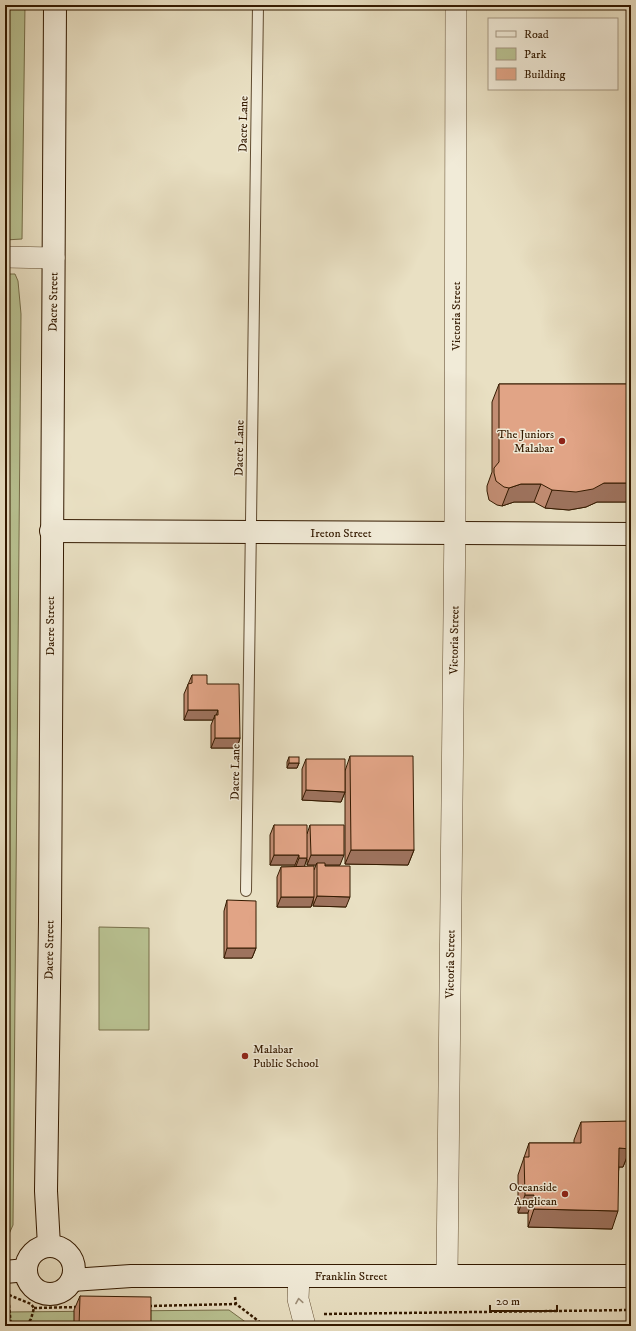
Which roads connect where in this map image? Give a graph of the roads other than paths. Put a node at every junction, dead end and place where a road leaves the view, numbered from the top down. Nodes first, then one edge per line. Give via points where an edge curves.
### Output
1 (55, 5) edge
2 (258, 5) edge
3 (456, 5) edge
4 (5, 257) edge
5 (54, 258) junction
6 (51, 531) junction
7 (250, 532) junction
8 (455, 533) junction
9 (631, 534) edge
10 (246, 891) dead end
11 (49, 1246) junction
12 (26, 1270) junction
13 (299, 1276) junction
14 (447, 1276) junction
15 (631, 1276) edge
16 (6, 1280) edge
17 (72, 1280) junction
18 (304, 1320) edge

1 - 5 street, Dacre Street
2 - 7 lane, Dacre Lane
3 - 8 street, Victoria Street
4 - 5 street
5 - 6 street, Dacre Street
6 - 7 street, Ireton Street
6 - 11 street, Dacre Street via 46,1191
7 - 8 street, Ireton Street
7 - 10 lane, Dacre Lane
8 - 9 street, Ireton Street
8 - 14 street, Victoria Street
11 - 12 street via 33,1254
11 - 17 street via 56,1246 68,1253 74,1266
12 - 16 street
12 - 17 street via 36,1288 49,1293 63,1290
13 - 14 street, Franklin Street
13 - 17 street, Franklin Street via 131,1276
18 -> 13 street via 298,1298
14 - 15 street, Franklin Street

